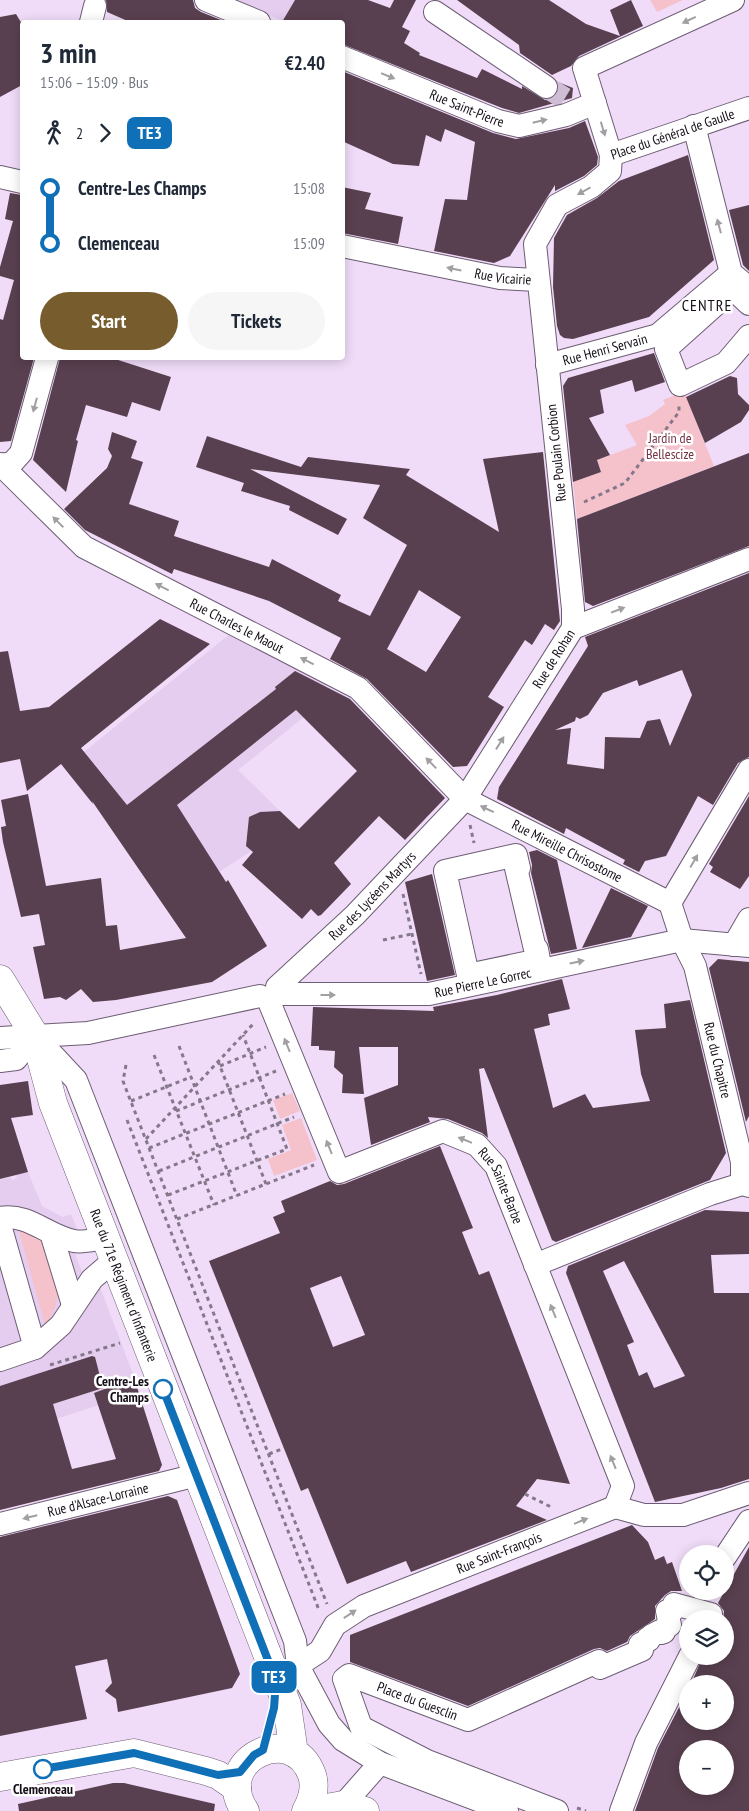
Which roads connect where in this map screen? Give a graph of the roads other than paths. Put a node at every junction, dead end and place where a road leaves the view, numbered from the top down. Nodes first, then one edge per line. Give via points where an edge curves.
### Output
1 (206, 0) edge
2 (733, 0) edge
3 (436, 12) dead end
4 (254, 20) edge
5 (345, 58) edge
6 (546, 87) tunnel mouth
7 (566, 99) tunnel mouth
8 (595, 103) junction
9 (749, 108) edge
10 (694, 126) junction
11 (610, 155) junction
12 (0, 178) edge
13 (20, 182) edge
14 (345, 247) edge
15 (732, 273) junction
16 (537, 280) junction
17 (749, 289) edge
18 (749, 304) edge
19 (749, 336) edge
20 (46, 360) edge
21 (547, 362) junction
22 (2, 468) edge
23 (749, 559) edge
24 (573, 628) junction
25 (749, 770) edge
26 (464, 798) junction
27 (479, 864) joint
28 (670, 903) junction
29 (749, 919) edge
30 (682, 940) junction
31 (742, 945) edge
32 (0, 979) edge
33 (271, 995) junction
34 (35, 1036) junction
35 (0, 1038) edge
36 (0, 1061) edge
37 (745, 1185) edge
38 (0, 1218) edge
39 (0, 1225) edge
40 (51, 1233) junction
41 (110, 1249) junction
42 (535, 1265) junction
43 (73, 1305) junction
44 (41, 1357) junction
45 (0, 1360) edge
46 (197, 1475) junction
47 (749, 1493) edge
48 (615, 1507) junction
49 (749, 1521) edge
50 (0, 1524) edge
51 (733, 1545) edge
52 (701, 1606) edge
53 (685, 1665) edge
54 (298, 1666) junction
55 (276, 1681) junction
56 (263, 1750) junction
57 (294, 1753) junction
58 (380, 1763) junction
59 (0, 1777) edge
60 (313, 1780) junction
61 (235, 1787) edge
62 (354, 1808) edge
63 (306, 1811) edge
64 (310, 1811) edge
65 (507, 1811) edge
66 (557, 1811) edge
67 (621, 1811) edge

1 - 4 street
2 -> 8 street, Place du Général de Gaulle via 584,68
3 - 6 street
5 -> 8 street, Rue Saint-Pierre via 498,121 519,126 566,115
7 - 8 street
8 -> 11 street, Place du Général de Gaulle
9 - 10 street, Place du Général de Gaulle
10 - 11 street, Place du Général de Gaulle
15 -> 10 street
11 -> 16 street, Rue Vicairie via 610,171 591,187 557,205 534,244
12 - 13 street
16 -> 14 street, Rue Vicairie via 500,278
15 - 17 street
15 - 21 street, Rue Henri Servain via 658,335
16 - 21 street, Rue Poulain Corbion
18 - 19 street via 733,289 666,349 680,385 726,363
20 -> 22 street via 21,453
21 - 24 street, Rue Poulain Corbion
26 -> 22 street, Rue Charles le Maout via 358,688 206,616 84,547 24,496
24 -> 23 street, Rue de Rohan
26 -> 24 street, Rue de Rohan
28 -> 25 street
28 -> 26 street, Rue Mireille Chrisostome
26 - 33 street, Rue des Lycéens Martyrs via 355,915
27 - 27 street via 516,855 520,887 539,960 468,975 445,871
28 - 30 street, Rue du Chapitre
29 - 31 street
30 - 31 street, Rue Pierre Le Gorrec
33 -> 30 street, Rue Pierre Le Gorrec via 429,994
30 - 37 street, Rue du Chapitre via 695,966
32 - 34 main road, Rue du 71e Régiment d'Infanterie
33 - 34 street via 101,1031
42 -> 33 street, Rue Sainte-Barbe via 496,1166 478,1145 443,1131 339,1172 285,1039
34 - 35 street
34 - 36 street via 16,1059
34 - 41 main road, Rue du 71e Régiment d'Infanterie via 53,1103
34 - 54 street via 76,1080 295,1641
37 - 42 street via 710,1194
38 - 40 street via 28,1220
39 - 44 street
40 - 41 street
40 - 43 street
41 - 43 street
41 - 46 main road, Rue du 71e Régiment d'Infanterie
48 -> 42 street, Rue Sainte-Barbe via 623,1486
43 - 44 street
44 - 45 street
46 -> 50 street, Rue d'Alsace-Lorraine
46 - 55 main road, Rue du 71e Régiment d'Infanterie
47 - 48 street via 683,1514 644,1515
54 -> 48 street, Rue Saint-François via 320,1651 327,1635 349,1614 364,1606
49 - 51 street
52 - 66 street, Place du Guesclin via 674,1604 673,1610 667,1611 670,1625 664,1632 660,1631 640,1644 642,1650 600,1668 599,1661 468,1720 349,1675 344,1679 361,1727 427,1761
53 - 67 street via 646,1743
54 - 55 street, Rue Saint-François
54 - 58 street via 329,1724 343,1740
55 - 56 main road via 274,1708
55 - 57 main road, Rue du 71e Régiment d'Infanterie via 287,1705
56 - 57 main road via 279,1749
56 - 61 main road via 254,1755
57 - 60 main road via 304,1760
58 - 62 street
58 - 65 street
59 - 61 main road via 134,1753
60 - 62 main road
60 - 63 main road via 314,1791
62 - 64 main road

